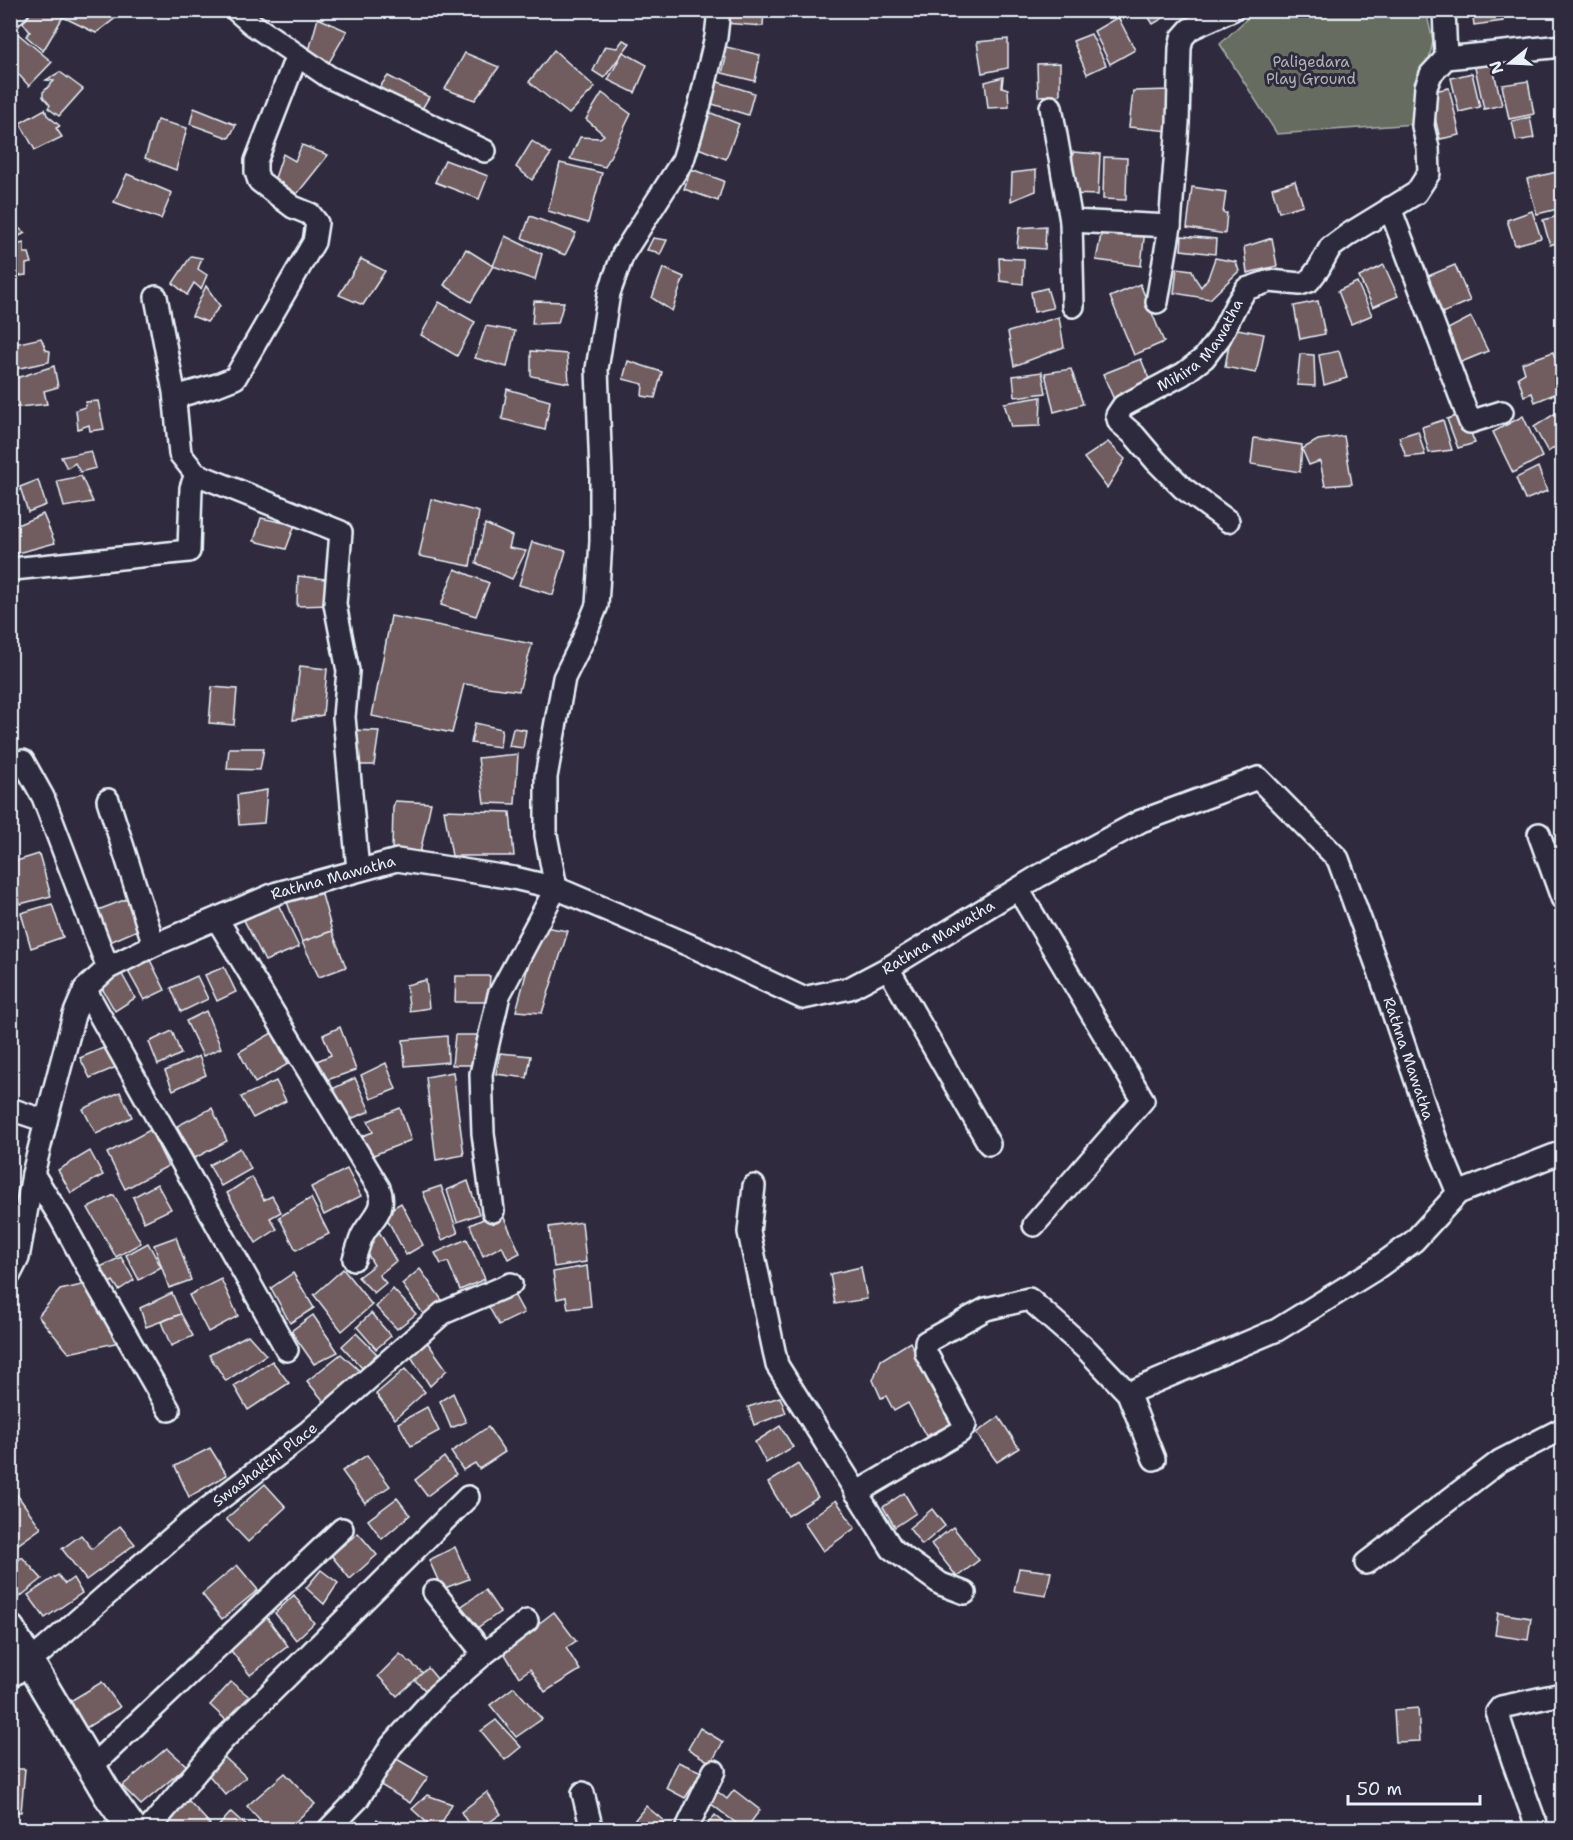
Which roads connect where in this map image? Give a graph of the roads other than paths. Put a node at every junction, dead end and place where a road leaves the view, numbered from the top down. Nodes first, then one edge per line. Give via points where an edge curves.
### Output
1 (18, 10) edge
2 (236, 10) edge
3 (719, 10) edge
4 (1444, 10) edge
5 (1230, 11) edge
6 (10, 17) edge
7 (1563, 46) edge
8 (297, 55) junction
9 (1446, 58) junction
10 (1051, 107) dead end
11 (485, 151) dead end
12 (1390, 208) junction
13 (1071, 221) junction
14 (1170, 226) junction
15 (156, 297) dead end
16 (1157, 302) dead end
17 (1072, 306) dead end
18 (175, 397) junction
19 (1502, 412) dead end
20 (196, 474) junction
21 (1228, 521) dead end
22 (13, 569) dead end
23 (23, 761) dead end
24 (108, 800) dead end
25 (1539, 834) dead end
26 (358, 870) junction
27 (556, 888) junction
28 (1018, 889) junction
29 (1563, 898) edge
30 (217, 919) junction
31 (154, 945) junction
32 (108, 968) junction
33 (888, 968) junction
34 (85, 988) junction
35 (10, 1109) edge
36 (46, 1120) junction
37 (989, 1144) dead end
38 (1563, 1152) edge
39 (33, 1174) junction
40 (754, 1186) dead end
41 (1458, 1193) junction
42 (493, 1211) dead end
43 (1034, 1225) dead end
44 (354, 1259) dead end
45 (10, 1274) edge
46 (511, 1284) dead end
47 (287, 1350) dead end
48 (1128, 1393) junction
49 (169, 1410) dead end
50 (1563, 1429) edge
51 (1154, 1459) dead end
52 (856, 1493) junction
53 (468, 1497) dead end
54 (342, 1529) dead end
55 (1366, 1563) dead end
56 (434, 1592) dead end
57 (965, 1593) dead end
58 (527, 1621) dead end
59 (10, 1629) edge
60 (484, 1654) junction
61 (20, 1669) edge
62 (1563, 1694) edge
63 (91, 1767) junction
64 (714, 1771) dead end
65 (583, 1793) dead end
66 (133, 1830) edge
67 (148, 1830) edge
68 (328, 1830) edge
69 (592, 1830) edge
70 (686, 1830) edge
71 (1538, 1830) edge

1 - 6 street
2 - 8 street
3 - 27 street via 716,37 683,160 623,254 609,293 597,369 601,541 597,606 564,678 546,777 546,835
4 - 9 street
5 - 14 street via 1190,29 1182,38
7 - 9 street
8 - 11 street via 329,77
8 - 18 street via 256,161 256,172 260,181 293,207 310,214 317,223 314,242 235,378
9 - 12 street, Mihira Mawatha via 1431,74 1425,97 1423,126 1430,173 1416,193
10 - 13 street
12 - 19 street via 1470,422
12 - 21 street, Mihira Mawatha via 1330,248 1309,281 1270,281 1246,289 1220,337 1203,358 1183,374 1123,406 1117,416 1177,481
13 - 14 street
13 - 17 street
14 - 16 street
15 - 18 street
18 - 20 street via 180,454
20 - 22 street via 191,488 189,551
20 - 26 street via 341,532 335,604 348,670 344,717
23 - 32 street via 43,797
24 - 31 street
25 - 29 street
26 - 27 street, Rathna Mawatha via 397,860
26 - 30 street, Rathna Mawatha via 277,893
27 - 33 street, Rathna Mawatha via 803,998 850,988
27 - 42 street via 499,995 481,1074 483,1133
28 - 33 street, Rathna Mawatha
28 - 41 street, Rathna Mawatha via 1141,821 1258,778 1338,859
28 - 43 street via 1143,1100
30 - 31 street, Rathna Mawatha
30 - 44 street via 382,1196 381,1209 363,1235
31 - 32 street, Rathna Mawatha
32 - 34 street, Rathna Mawatha
33 - 37 street
34 - 36 street, Rathna Mawatha
34 - 47 street
35 - 36 street
36 - 39 street, Rathna Mawatha
38 - 41 street
39 - 45 street, Rathna Mawatha via 18,1258
39 - 49 street
40 - 52 street via 749,1232 777,1365
41 - 48 street via 1414,1241 1277,1330
46 - 61 street, Swashakthi Place via 443,1313 309,1431 190,1521
48 - 51 street
48 - 52 street via 1029,1299 986,1309 926,1342 926,1353 965,1425 960,1432
50 - 55 street via 1500,1461
52 - 57 street via 892,1549 941,1584
53 - 67 street via 223,1740
54 - 63 street
56 - 60 street
58 - 60 street
59 - 61 street
60 - 68 street via 437,1695 391,1746 358,1799
61 - 63 street
62 - 71 street via 1501,1707 1497,1712
63 - 66 street
64 - 70 street
65 - 69 street

